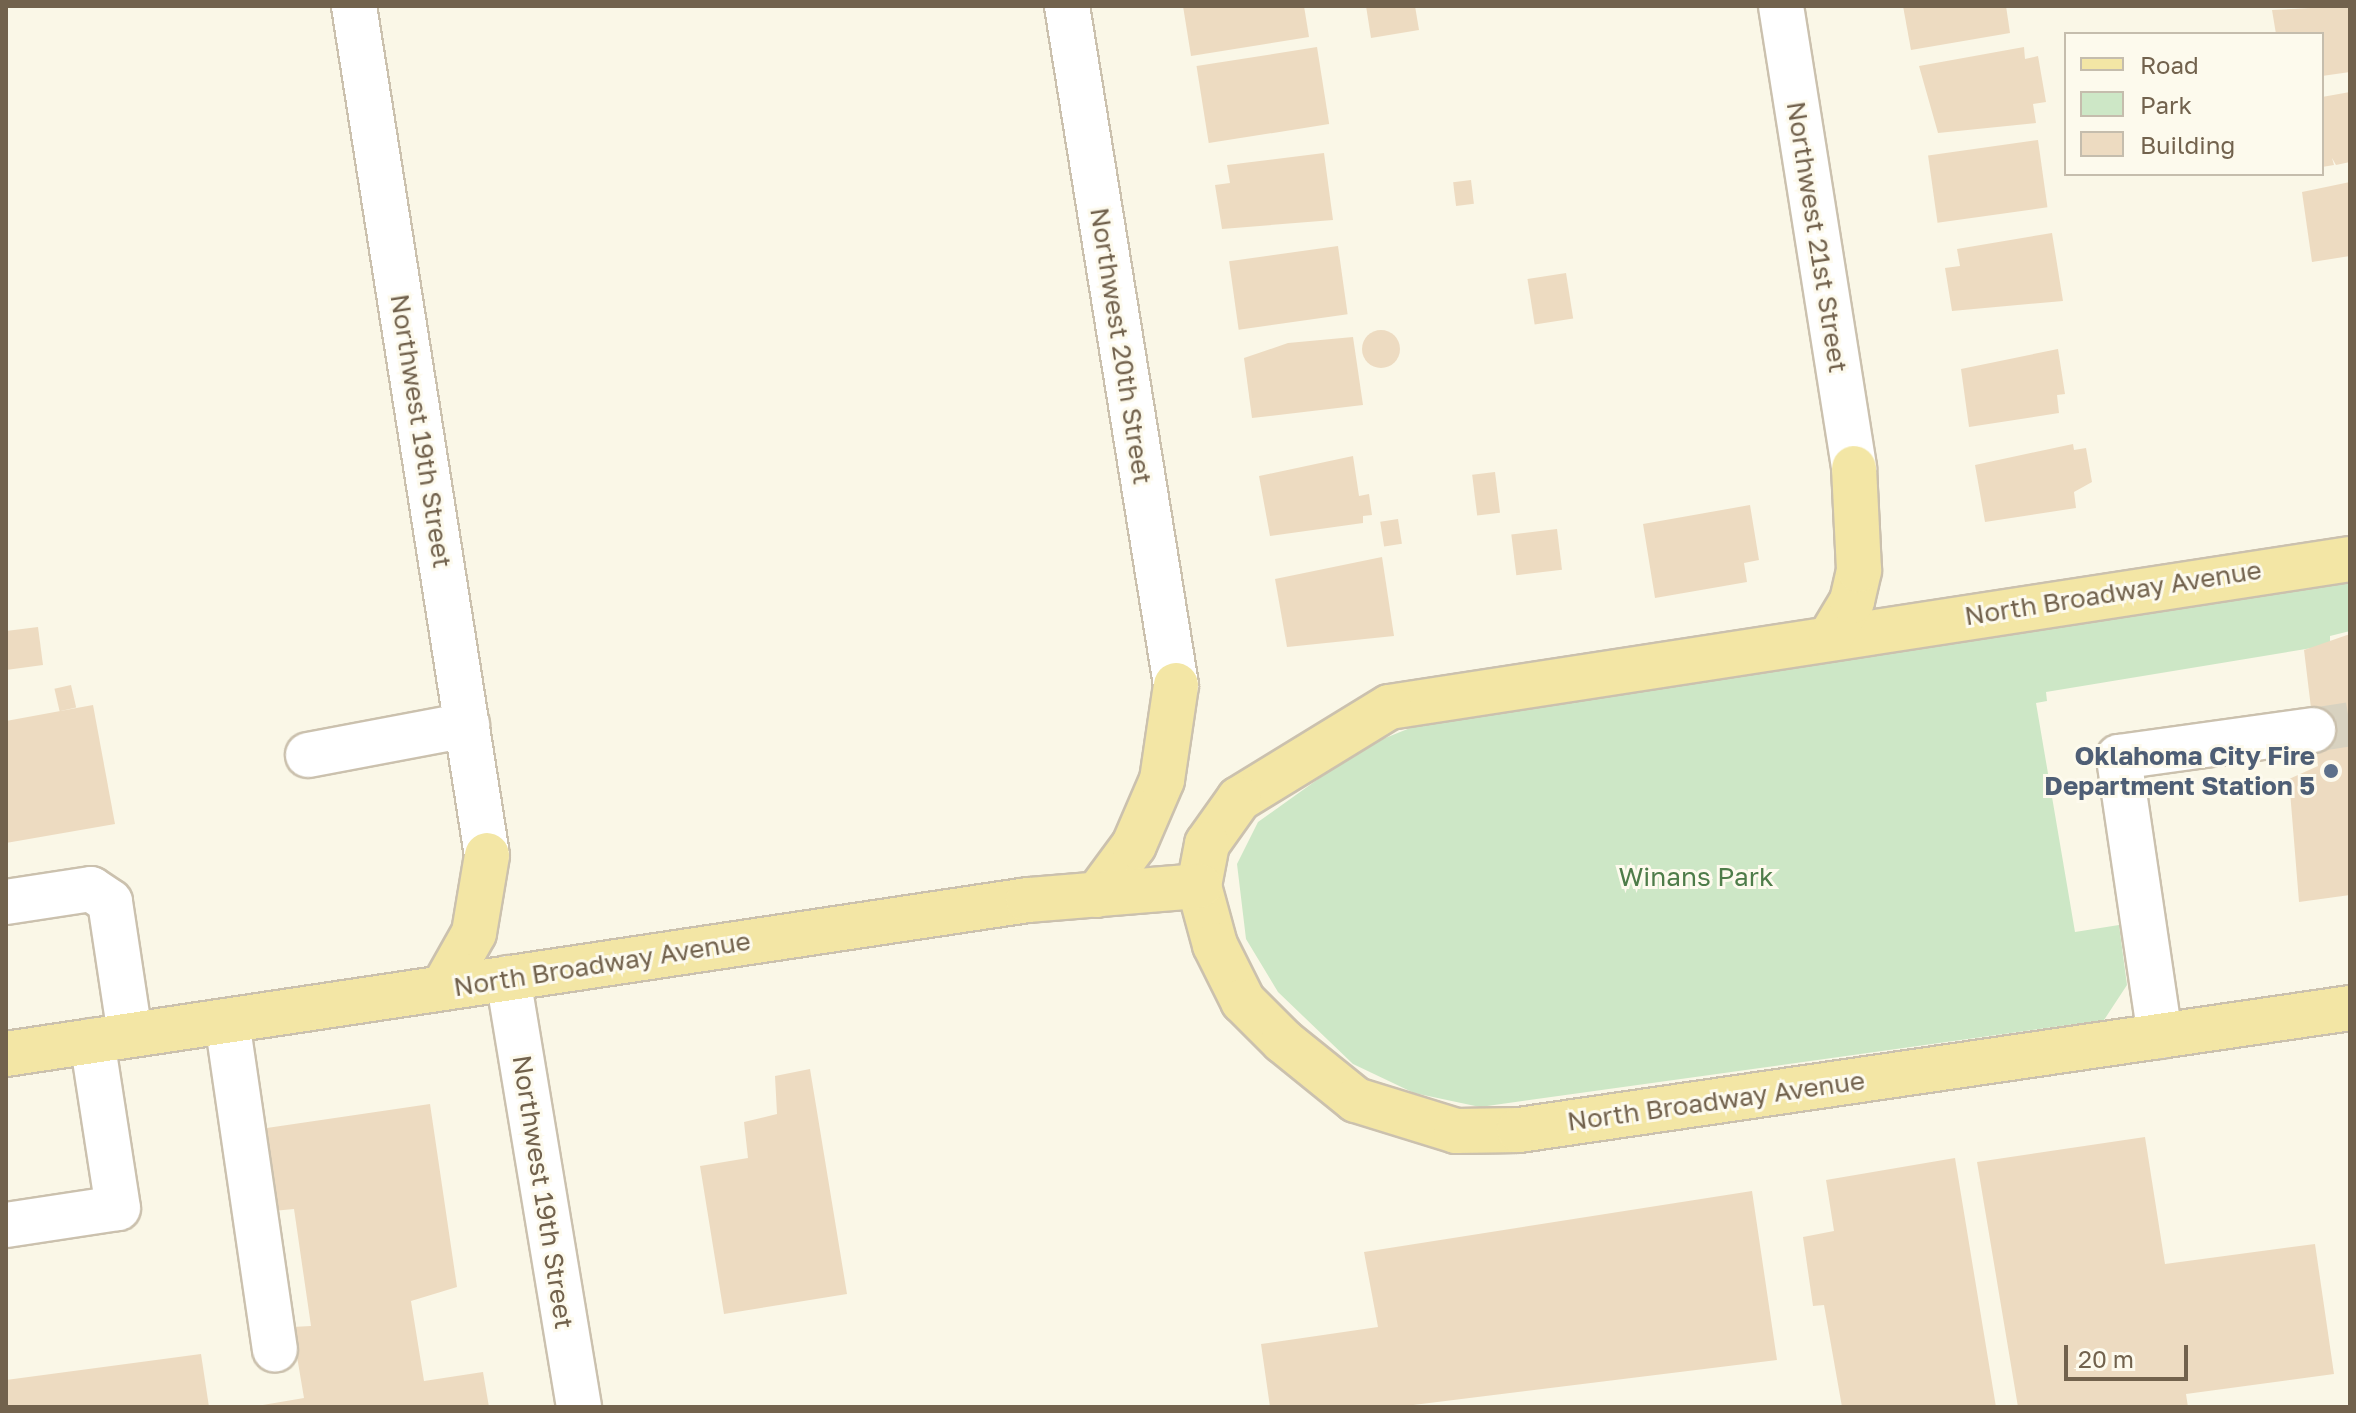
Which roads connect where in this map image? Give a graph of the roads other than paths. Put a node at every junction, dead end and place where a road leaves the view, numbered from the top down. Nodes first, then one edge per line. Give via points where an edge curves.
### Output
1 (354, 6) edge
2 (1067, 6) edge
3 (1781, 6) edge
4 (1854, 468) joint
5 (2350, 559) edge
6 (1831, 636) junction
7 (1176, 685) joint
8 (467, 725) junction
9 (2313, 730) tunnel mouth
10 (308, 755) dead end
11 (487, 855) joint
12 (1199, 886) junction
13 (1097, 895) junction
14 (6, 902) edge
15 (508, 978) junction
16 (443, 988) junction
17 (2350, 1008) edge
18 (227, 1021) junction
19 (2160, 1036) junction
20 (111, 1038) junction
21 (6, 1054) edge
22 (6, 1225) edge
23 (275, 1350) dead end
24 (579, 1407) edge

1 - 8 street, Northwest 19th Street
2 - 7 street, Northwest 20th Street
3 - 4 street, Northwest 21st Street
4 - 6 main road via 1859,570 1852,601
5 - 6 main road, North Broadway Avenue
6 - 12 main road, North Broadway Avenue via 1389,707 1239,799 1207,844
7 - 13 main road via 1162,780 1134,845
8 - 10 street
8 - 11 street, Northwest 19th Street
9 - 19 street via 2119,757
11 - 16 main road via 474,933
12 - 13 main road, North Broadway Avenue
12 - 19 main road, North Broadway Avenue via 1215,945 1243,1001 1283,1041 1356,1100 1456,1131 1519,1130
13 - 15 main road, North Broadway Avenue
14 - 20 street via 91,889 110,902
15 - 16 main road, North Broadway Avenue
15 - 24 street, Northwest 19th Street
16 - 18 main road, North Broadway Avenue
17 - 19 main road, North Broadway Avenue
18 - 20 main road, North Broadway Avenue
18 - 23 street
20 - 21 main road, North Broadway Avenue
20 - 22 street via 118,1208

